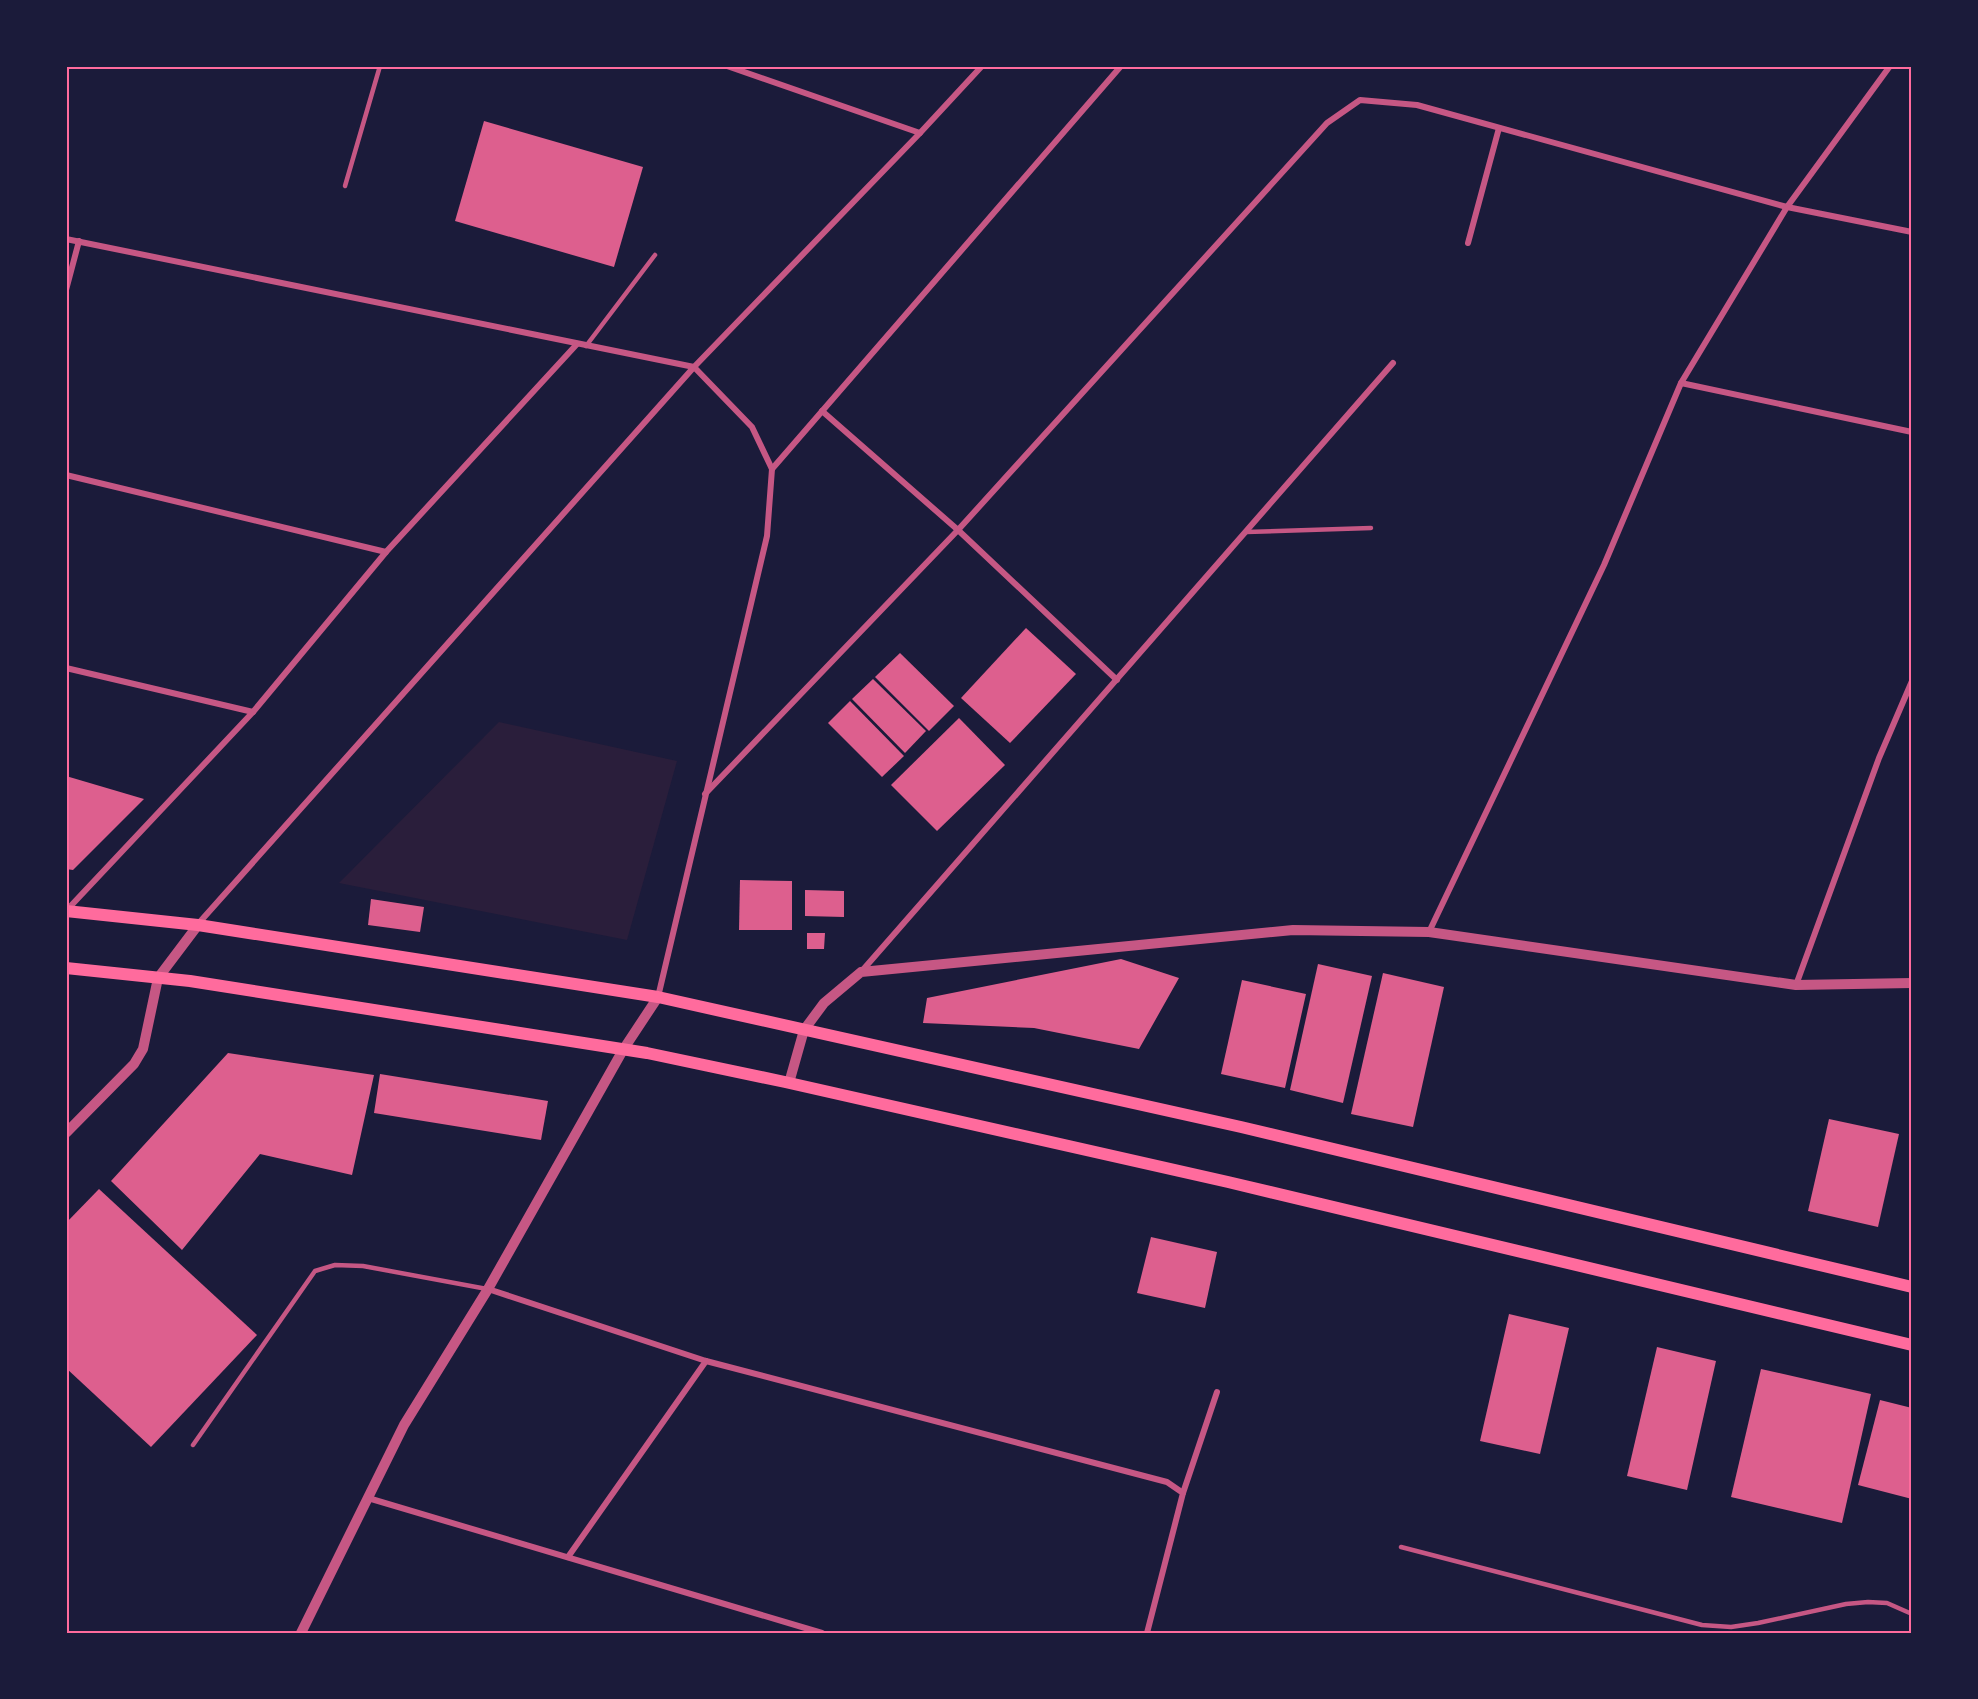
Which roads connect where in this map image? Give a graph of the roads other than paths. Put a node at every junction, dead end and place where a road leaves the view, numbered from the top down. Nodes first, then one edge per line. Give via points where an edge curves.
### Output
1 (380, 66) edge
2 (727, 66) edge
3 (981, 66) edge
4 (1120, 66) edge
5 (1890, 66) edge
6 (1499, 128) junction
7 (920, 133) junction
8 (345, 186) dead end
9 (1787, 207) junction
10 (1912, 232) edge
11 (66, 238) edge
12 (79, 241) junction
13 (1468, 243) dead end
14 (655, 255) dead end
15 (66, 290) edge
16 (578, 344) junction
17 (586, 346) junction
18 (1393, 363) dead end
19 (694, 367) junction
20 (1681, 383) junction
21 (822, 411) junction
22 (1912, 432) edge
23 (772, 469) junction
24 (66, 475) edge
25 (1371, 528) dead end
26 (958, 530) junction
27 (1246, 532) junction
28 (386, 552) junction
29 (66, 668) edge
30 (1117, 680) junction
31 (1912, 681) edge
32 (253, 712) junction
33 (705, 794) junction
34 (66, 911) edge
35 (198, 925) junction
36 (1429, 932) junction
37 (66, 968) edge
38 (861, 972) junction
39 (158, 978) junction
40 (1912, 983) edge
41 (1796, 985) junction
42 (658, 998) junction
43 (804, 1030) junction
44 (623, 1050) junction
45 (789, 1083) junction
46 (66, 1133) edge
47 (1912, 1287) edge
48 (488, 1289) junction
49 (1912, 1345) edge
50 (706, 1361) junction
51 (1217, 1392) dead end
52 (193, 1446) dead end
53 (1184, 1493) junction
54 (368, 1498) junction
55 (1401, 1547) dead end
56 (568, 1557) junction
57 (1912, 1614) edge
58 (301, 1633) edge
59 (822, 1633) edge
60 (1147, 1633) edge

1 - 8 lane
2 - 7 street
3 - 7 street
4 - 21 street
5 - 9 street
6 - 9 street
6 - 13 street
6 - 26 street via 1417,105 1360,100 1327,123
7 - 19 street
9 - 10 street
9 - 20 street
11 - 12 street
12 - 15 street
12 - 16 street
14 - 17 lane
16 - 17 street
16 - 28 street
17 - 19 street
18 - 27 street
19 - 23 street via 752,427
19 - 35 street
20 - 22 street
20 - 36 street via 1604,565
21 - 23 street
21 - 26 street
23 - 33 street via 767,536
24 - 28 street
25 - 27 lane
26 - 30 street
26 - 33 street
27 - 30 street
28 - 32 street
29 - 32 street
30 - 38 street
31 - 41 street via 1879,758
32 - 34 street
33 - 42 street
34 - 35 main road
35 - 39 street
35 - 42 main road
36 - 38 street via 1293,930
36 - 41 street
37 - 39 main road
38 - 43 street via 824,1003
39 - 44 main road
39 - 46 street via 143,1049 134,1064
40 - 41 street
42 - 43 main road
42 - 44 street
43 - 45 street
43 - 47 main road via 1230,1125
44 - 45 main road
44 - 48 street
45 - 49 main road via 1228,1182
48 - 50 street
48 - 52 lane via 363,1266 335,1265 315,1271
48 - 54 street via 404,1425
50 - 53 street via 1167,1482
50 - 56 street
51 - 53 street
53 - 60 street
54 - 56 street
54 - 58 street
55 - 57 lane via 1702,1624 1740,1626 1868,1602 1887,1603
56 - 59 street

